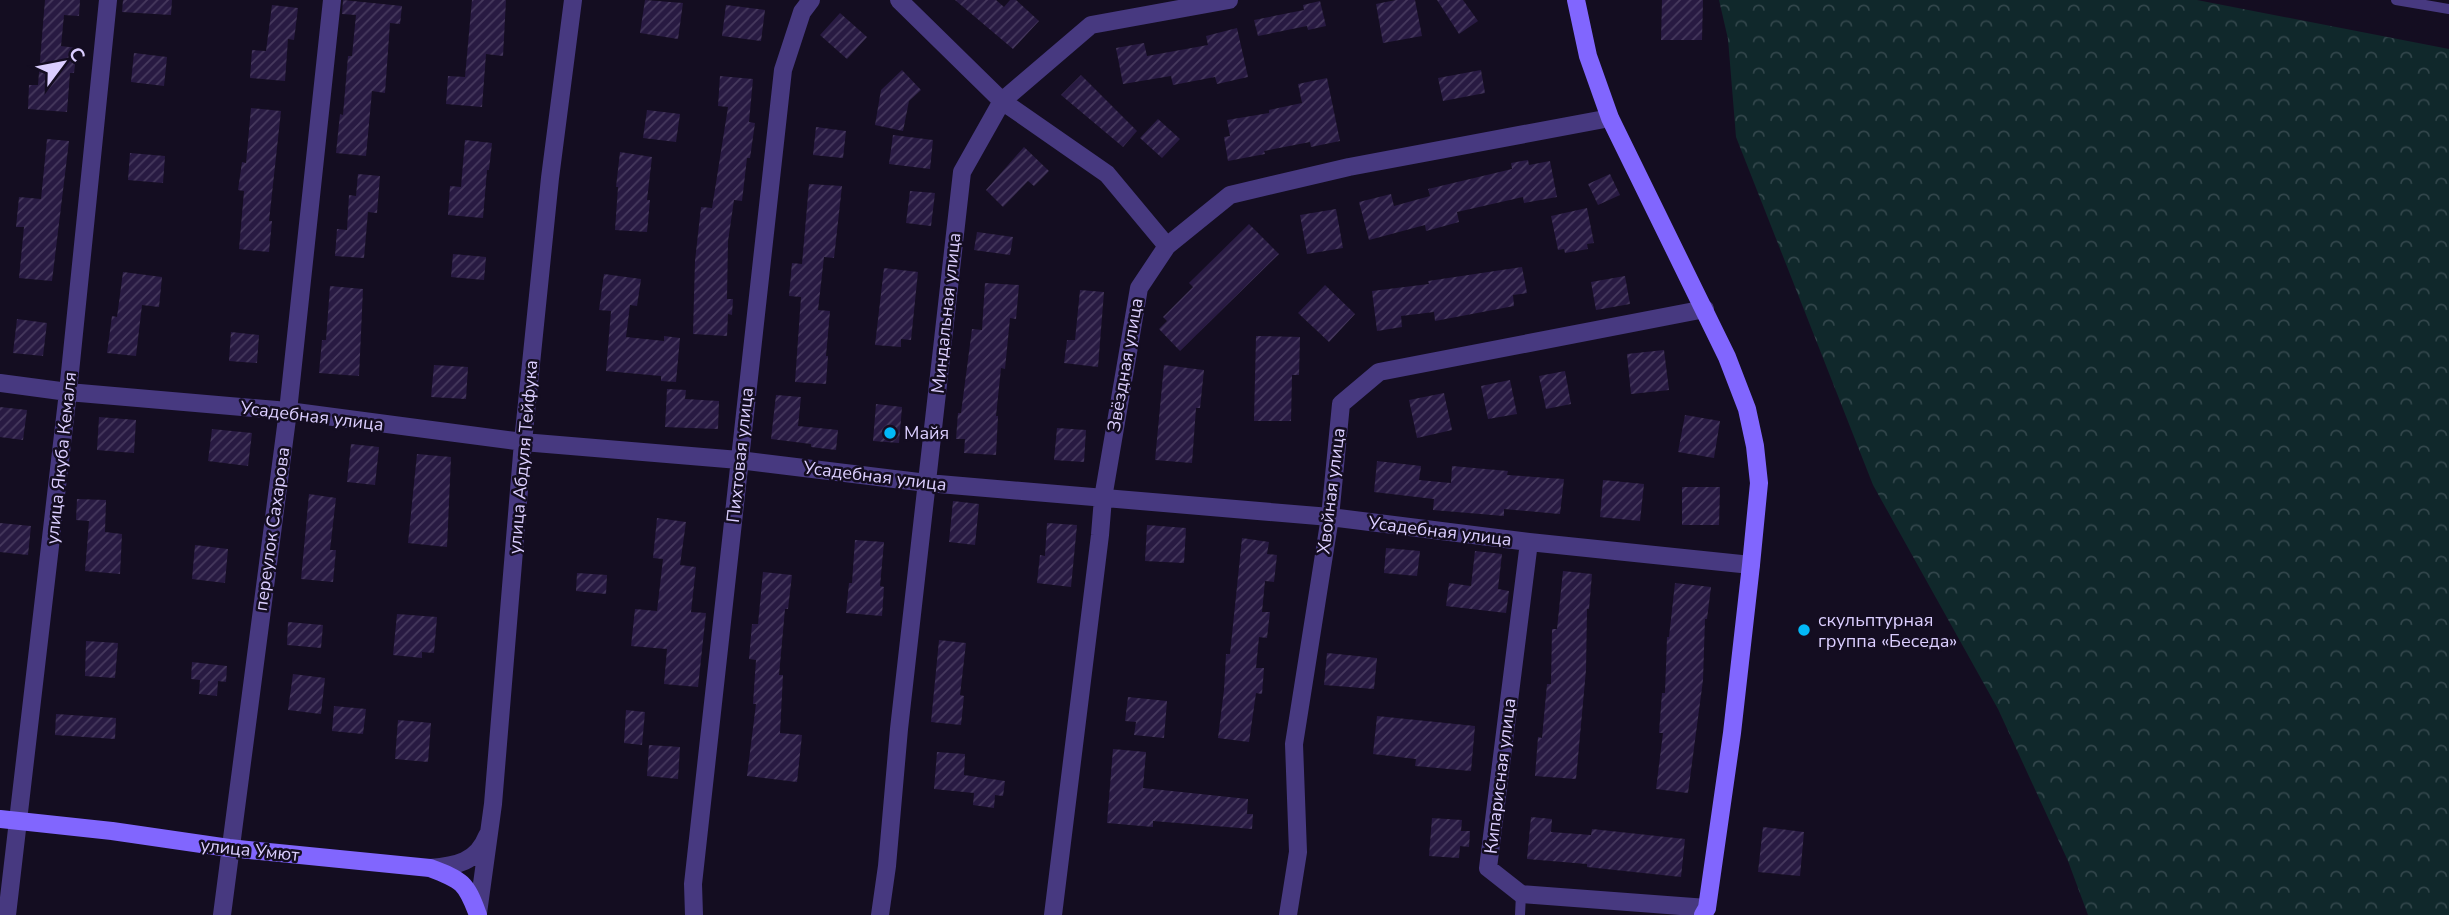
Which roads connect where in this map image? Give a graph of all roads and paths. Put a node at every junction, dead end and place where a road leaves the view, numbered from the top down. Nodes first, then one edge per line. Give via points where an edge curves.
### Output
1 (108, 0) edge
2 (332, 0) edge
3 (573, 0) edge
4 (811, 0) edge
5 (899, 0) edge
6 (1229, 0) edge
7 (1576, 0) edge
8 (2396, 0) edge
9 (2449, 9) edge
10 (1002, 101) junction
11 (1610, 118) junction
12 (1167, 246) junction
13 (1705, 309) junction
14 (0, 383) edge
15 (68, 392) junction
16 (288, 411) junction
17 (523, 442) junction
18 (739, 460) junction
19 (927, 483) junction
20 (1103, 498) junction
21 (1330, 517) junction
22 (1529, 542) junction
23 (1751, 565) junction
24 (0, 819) edge
25 (19, 821) junction
26 (490, 830) junction
27 (229, 849) junction
28 (430, 868) junction
29 (1521, 894) junction
30 (1705, 911) edge
31 (7, 915) edge
32 (222, 915) edge
33 (478, 915) edge
34 (694, 915) edge
35 (880, 915) edge
36 (1053, 915) edge
37 (1289, 915) edge
38 (1520, 915) edge

1 - 15 street, улица Якуба Кемаля
2 - 16 street, переулок Сахарова
3 - 17 street, улица Абдуля Тейфука
4 - 18 street, Пихтовая улица via 802,12 783,70
5 - 10 street
6 - 10 street, Миндальная улица via 1091,25
7 - 11 street via 1588,56
8 - 9 lane
10 - 12 street via 1107,174
10 - 19 street, Миндальная улица via 962,172
11 - 12 street, Звёздная улица via 1349,167 1230,195
11 - 13 street
12 - 20 street, Звёздная улица via 1139,288
13 - 21 street, Хвойная улица via 1379,372 1341,404
13 - 23 street via 1747,409 1755,446 1759,483
14 - 15 street, Усадебная улица
15 - 16 street, Усадебная улица
15 - 25 street, улица Якуба Кемаля
16 - 17 street, Усадебная улица
16 - 27 street, переулок Сахарова
17 - 18 street, Усадебная улица
17 - 26 street, улица Абдуля Тейфука
18 - 19 street, Усадебная улица
18 - 34 street, Пихтовая улица via 693,884
19 - 20 street, Усадебная улица
19 - 35 street, Миндальная улица
20 - 21 street, Усадебная улица
20 - 36 street, Звёздная улица
21 - 22 street, Усадебная улица
21 - 37 street, Хвойная улица via 1294,744 1298,852
22 - 23 street, Усадебная улица
22 - 29 street, Кипарисная улица via 1488,868
23 - 30 street
24 - 25 street, улица Умют
25 - 27 street, улица Умют
25 - 31 street, улица Якуба Кемаля
26 - 28 street via 478,853 449,867
26 - 33 street, улица Абдуля Тейфука
27 - 28 street, улица Умют
27 - 32 street, переулок Сахарова
28 - 33 street, улица Умют via 458,878
29 - 30 street
29 - 38 lane

